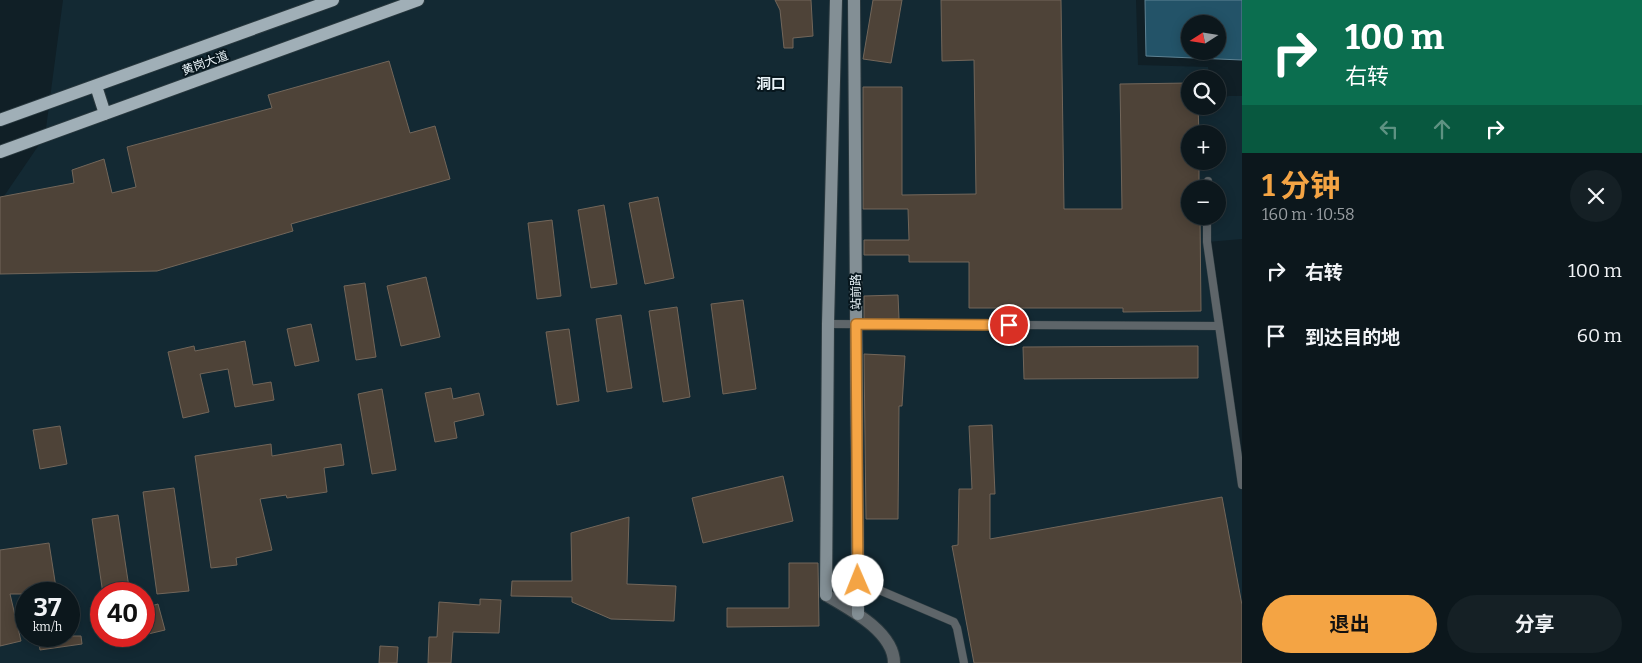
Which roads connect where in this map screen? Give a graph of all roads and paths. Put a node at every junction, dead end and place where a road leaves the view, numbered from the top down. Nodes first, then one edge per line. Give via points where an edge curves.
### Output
1 (333, 0) edge
2 (418, 0) edge
3 (836, 0) edge
4 (854, 0) edge
5 (96, 86) junction
6 (105, 114) junction
7 (0, 120) edge
8 (0, 152) edge
9 (1207, 225) edge
10 (828, 324) junction
11 (856, 324) junction
12 (1219, 326) junction
13 (1242, 485) edge
14 (858, 581) junction
15 (858, 614) junction
16 (894, 663) edge
17 (964, 663) edge

1 - 5 main road, 黄岗大道
2 - 6 main road, 黄岗大道
3 - 10 street
4 - 11 street, 站前路
5 - 6 main road
5 - 7 main road, 黄岗大道
6 - 8 main road, 黄岗大道
9 - 12 lane
10 - 11 lane
10 - 15 street via 826,595
11 - 12 lane
11 - 14 street, 站前路
12 - 13 lane
14 - 15 street, 站前路
14 - 17 lane via 954,622
15 - 16 street via 887,641

